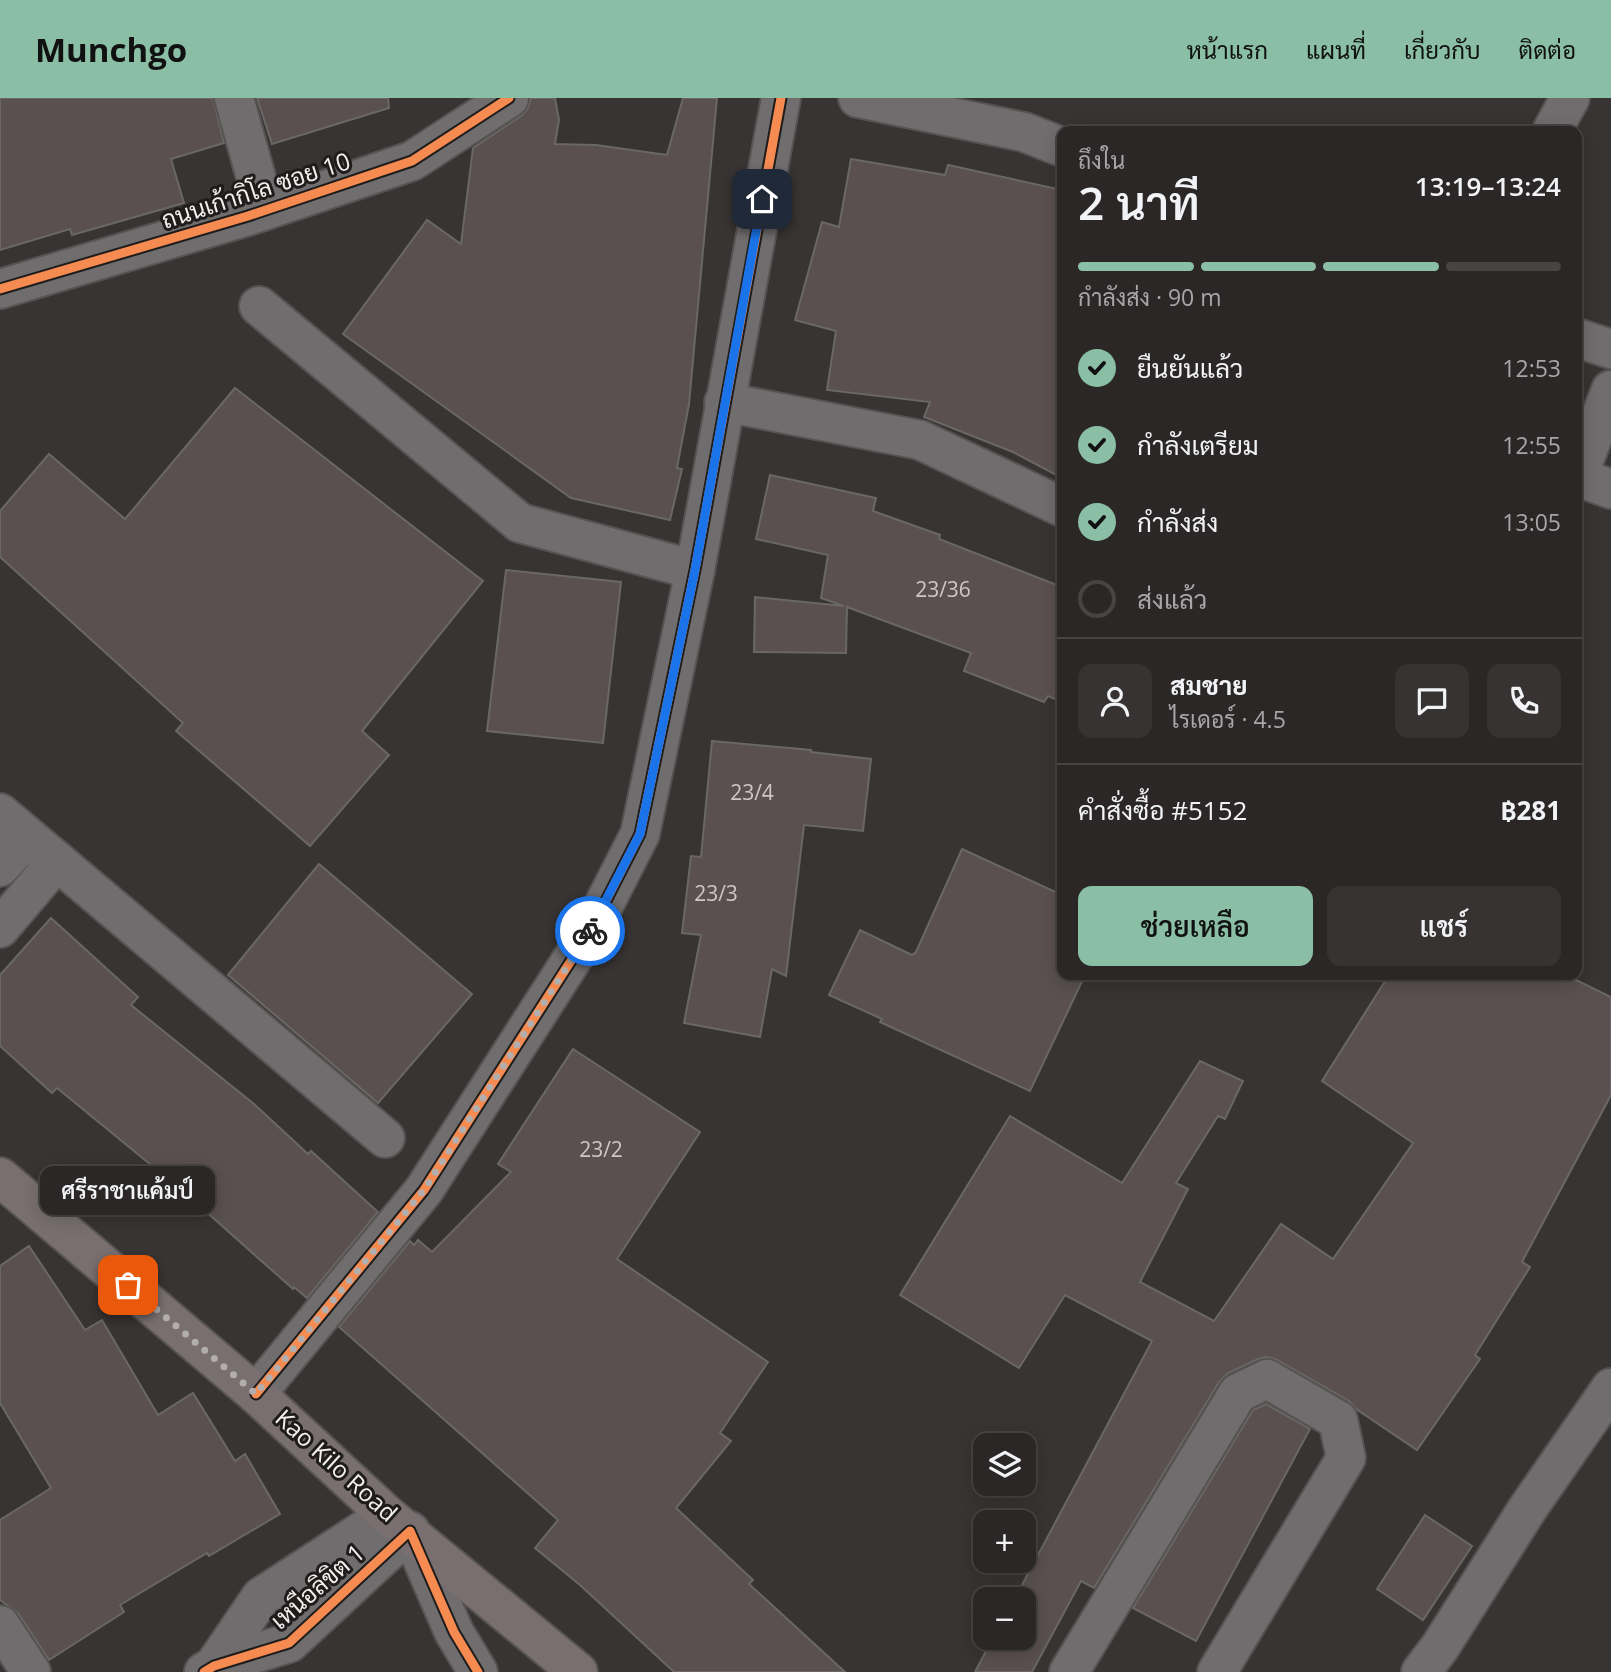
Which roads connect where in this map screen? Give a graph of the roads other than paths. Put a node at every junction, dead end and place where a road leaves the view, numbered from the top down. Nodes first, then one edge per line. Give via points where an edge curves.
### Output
1 (234, 98) edge
2 (509, 98) edge
3 (781, 98) edge
4 (858, 98) edge
5 (1570, 98) edge
6 (1555, 126) edge
7 (1057, 145) edge
8 (265, 210) junction
9 (0, 289) edge
10 (259, 306) dead end
11 (1582, 340) edge
12 (1611, 349) edge
13 (1611, 390) edge
14 (724, 402) junction
15 (1582, 464) edge
16 (1582, 479) edge
17 (1611, 489) edge
18 (1057, 505) edge
19 (695, 570) junction
20 (14, 825) edge
21 (57, 861) junction
22 (0, 867) edge
23 (0, 928) edge
24 (386, 1138) dead end
25 (0, 1177) edge
26 (1611, 1388) edge
27 (256, 1394) junction
28 (399, 1523) junction
29 (0, 1625) edge
30 (209, 1669) edge
31 (31, 1672) edge
32 (478, 1672) edge
33 (578, 1672) edge
34 (1069, 1672) edge
35 (1217, 1672) edge
36 (1421, 1672) edge

1 - 8 street
2 - 8 street, ถนนเก้ากิโล ซอย 10 via 412,161
3 - 14 street
4 - 7 street via 1024,132
5 - 6 street
8 - 9 street, ถนนเก้ากิโล ซอย 10
10 - 19 street via 520,523
11 - 12 street
13 - 15 street
14 - 18 street via 920,440
14 - 19 street
16 - 17 street
19 - 27 street via 640,834 592,928 424,1190
20 - 21 street
20 - 22 street
21 - 23 street
21 - 24 street
25 - 27 main road, Kao Kilo Road
26 - 36 street
27 - 28 main road, Kao Kilo Road
28 - 30 street, เหนือลิขิต 1 via 261,1597
28 - 30 street, เหนือลิขิต 1 via 289,1643
28 - 32 street
28 - 33 main road, Kao Kilo Road
29 - 31 street
34 - 35 street via 1238,1393 1267,1379 1338,1420 1346,1458

